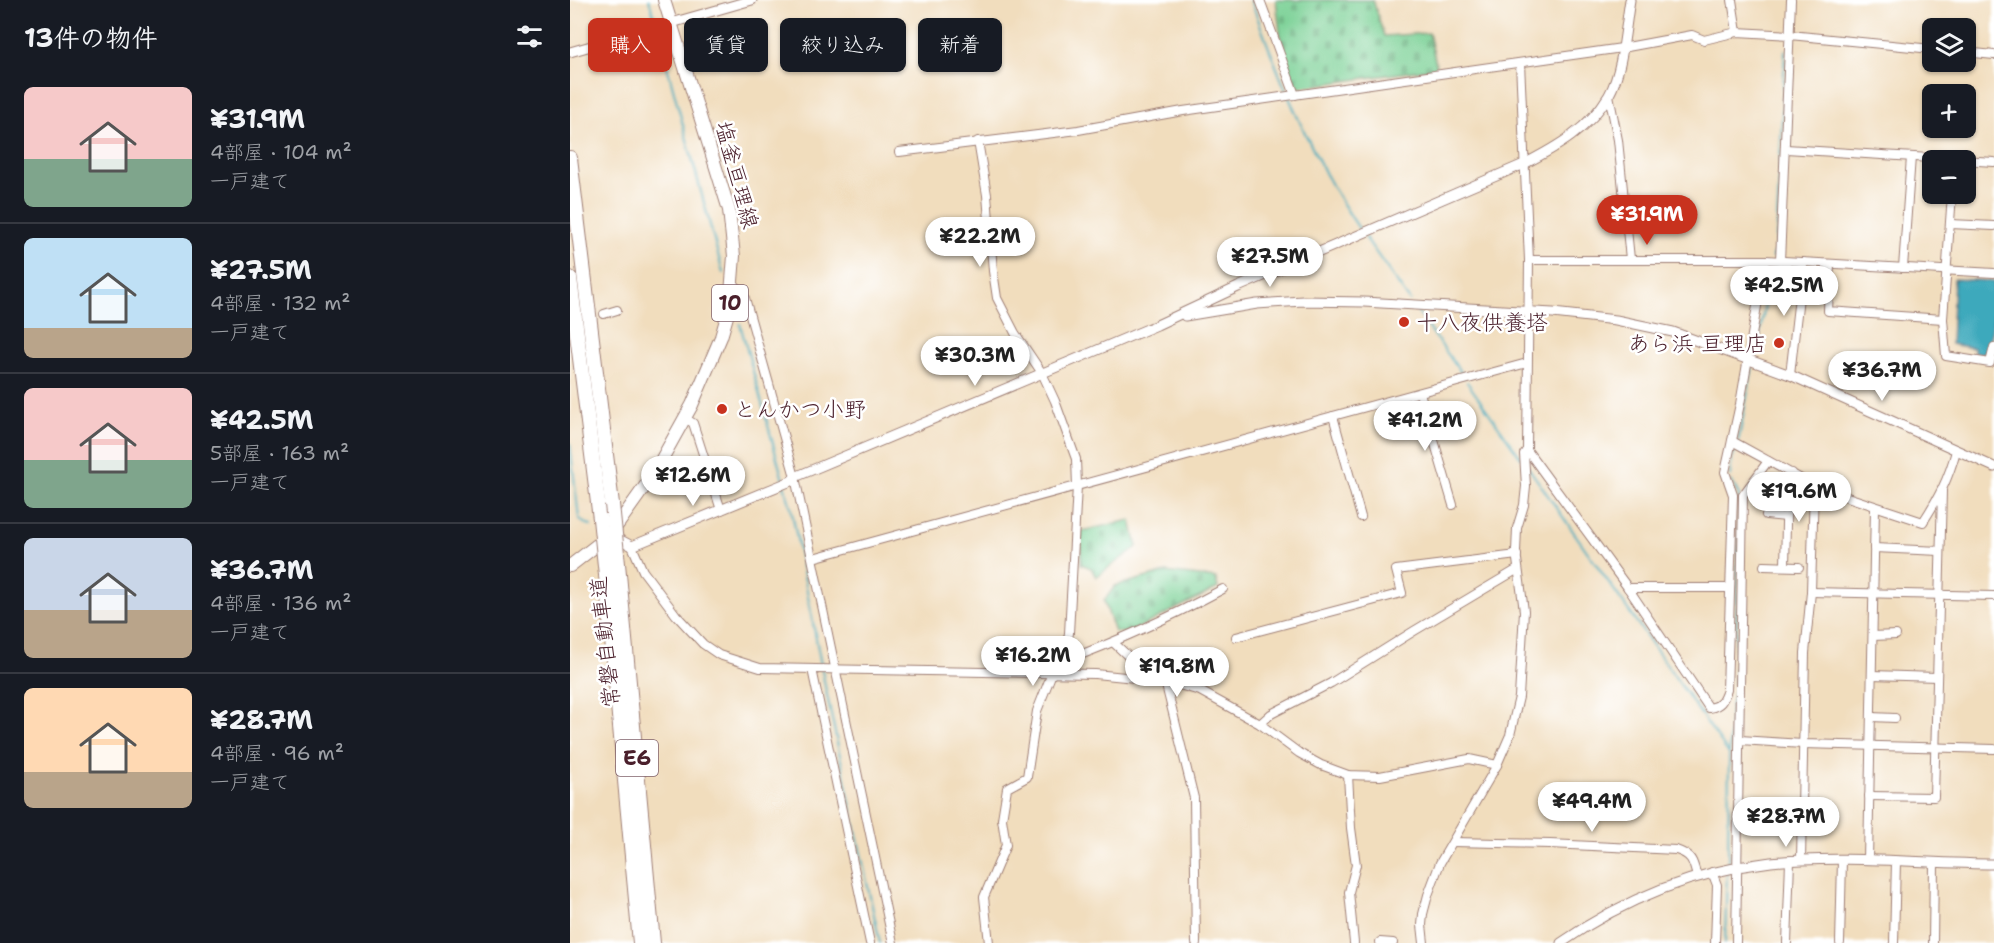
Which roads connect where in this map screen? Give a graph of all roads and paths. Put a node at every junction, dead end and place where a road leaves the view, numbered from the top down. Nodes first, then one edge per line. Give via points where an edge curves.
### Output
1 (664, 0) edge
2 (752, 0) edge
3 (1260, 0) edge
4 (1630, 0) edge
5 (1732, 0) edge
6 (1791, 0) edge
7 (668, 18) edge
8 (672, 23) edge
9 (1737, 32) junction
10 (672, 33) edge
11 (1790, 35) junction
12 (588, 47) edge
13 (1622, 48) junction
14 (1922, 48) edge
15 (570, 52) edge
16 (1976, 53) edge
17 (1994, 55) edge
18 (1520, 63) junction
19 (1290, 95) junction
20 (1609, 95) junction
21 (978, 141) junction
22 (1786, 149) junction
23 (899, 152) dead end
24 (1911, 157) junction
25 (570, 158) edge
26 (1922, 158) edge
27 (1976, 161) edge
28 (1994, 162) edge
29 (1524, 165) junction
30 (1951, 204) edge
31 (1950, 224) junction
32 (1994, 226) edge
33 (1630, 259) junction
34 (1529, 260) junction
35 (1765, 260) junction
36 (1780, 261) junction
37 (1803, 262) junction
38 (1830, 264) junction
39 (1903, 268) junction
40 (1947, 271) junction
41 (1994, 273) edge
42 (570, 278) edge
43 (733, 282) junction
44 (617, 310) dead end
45 (1529, 313) junction
46 (604, 314) dead end
47 (1173, 317) junction
48 (1943, 319) junction
49 (1994, 347) edge
50 (1753, 361) junction
51 (1527, 363) junction
52 (1992, 363) edge
53 (1042, 373) junction
54 (1790, 375) junction
55 (1420, 393) junction
56 (1333, 416) junction
57 (686, 419) junction
58 (1736, 443) junction
59 (1956, 451) junction
60 (1525, 452) junction
61 (1768, 460) junction
62 (1994, 468) edge
63 (1792, 474) junction
64 (793, 479) junction
65 (1077, 486) junction
66 (1814, 486) junction
67 (1942, 491) junction
68 (1453, 505) dead end
69 (1875, 507) junction
70 (721, 510) junction
71 (1766, 515) dead end
72 (1361, 517) dead end
73 (1786, 517) junction
74 (611, 534) junction
75 (633, 546) junction
76 (1874, 548) junction
77 (1940, 551) junction
78 (1517, 555) junction
79 (813, 558) junction
80 (570, 566) edge
81 (1764, 566) dead end
82 (1785, 566) junction
83 (1799, 567) dead end
84 (1518, 569) junction
85 (613, 574) junction
86 (1628, 588) junction
87 (1730, 588) junction
88 (1223, 589) dead end
89 (1810, 592) junction
90 (1873, 593) junction
91 (1938, 595) junction
92 (1994, 596) edge
93 (1896, 635) dead end
94 (1873, 636) junction
95 (1236, 638) dead end
96 (1114, 643) junction
97 (1064, 661) junction
98 (813, 669) junction
99 (835, 669) junction
100 (1052, 673) junction
101 (1062, 673) junction
102 (1872, 675) junction
103 (1937, 677) junction
104 (1150, 680) junction
105 (1165, 681) junction
106 (1871, 717) junction
107 (1895, 718) dead end
108 (1260, 724) junction
109 (1740, 740) junction
110 (1803, 744) junction
111 (1871, 746) junction
112 (1936, 747) junction
113 (1994, 749) edge
114 (1497, 765) junction
115 (625, 770) junction
116 (1348, 775) junction
117 (1869, 796) junction
118 (1453, 842) junction
119 (1801, 860) junction
120 (1842, 860) junction
121 (1868, 860) junction
122 (1790, 861) junction
123 (1896, 861) junction
124 (1934, 863) junction
125 (1994, 864) edge
126 (1735, 868) junction
127 (1715, 872) junction
128 (1697, 877) junction
129 (1380, 942) edge
130 (631, 943) edge
131 (640, 943) edge
132 (654, 943) edge
133 (870, 943) edge
134 (893, 943) edge
135 (989, 943) edge
136 (1196, 943) edge
137 (1354, 943) edge
138 (1393, 943) edge
139 (1424, 943) edge
140 (1561, 943) edge
141 (1715, 943) edge
142 (1736, 943) edge
143 (1787, 943) edge
144 (1840, 943) edge
145 (1894, 943) edge
146 (1933, 943) edge

1 - 7 main road, 塩釜亘理線 / 10
2 - 8 street
3 - 19 street
4 - 13 street
5 - 9 street
6 - 11 street
9 - 11 street
9 - 13 street via 1704,40 1692,35
10 - 43 main road, 塩釜亘理線 / 10 via 729,210
11 - 14 street
11 - 22 street
12 - 15 street
13 - 18 street
13 - 20 street
16 - 17 street
18 - 19 street
18 - 29 street
19 - 21 street via 1078,130
20 - 29 street via 1583,127
20 - 33 street via 1618,140
21 - 23 street
21 - 53 street via 997,298
22 - 24 street
22 - 36 street
24 - 26 street
24 - 39 street
25 - 85 highway, 常磐自動車道 / E6, bridge via 612,504
27 - 28 street
29 - 34 street
29 - 47 street
30 - 31 street
31 - 32 street
31 - 40 street
33 - 34 street
33 - 35 street
34 - 45 street
35 - 36 street
35 - 50 street
36 - 37 street
37 - 38 street
37 - 54 street
38 - 39 street
38 - 48 street via 1827,311
39 - 40 street
40 - 41 street
40 - 48 street
42 - 85 highway, 常磐自動車道 / E6, bridge via 600,519
43 - 57 main road, 塩釜亘理線 / 10 via 724,329
43 - 64 street via 745,298
44 - 46 street
45 - 47 street via 1303,301
45 - 50 street via 1616,320 1673,332
45 - 51 street
47 - 53 street
48 - 52 street via 1946,356
49 - 52 street
50 - 54 street
50 - 58 street
51 - 55 street
51 - 60 street
53 - 64 street
53 - 65 street via 1076,459
54 - 59 street
55 - 56 street
55 - 68 street
56 - 65 street
56 - 72 street
57 - 70 street via 693,423
57 - 74 main road, 塩釜亘理線 / 10
58 - 61 street
58 - 87 street via 1725,472 1733,495
59 - 62 street
59 - 67 street
60 - 78 street via 1524,505 1517,528
60 - 86 street
61 - 63 street
61 - 109 street via 1743,495
63 - 66 street
63 - 73 street via 1787,481
64 - 70 street
64 - 79 street
65 - 79 street
65 - 97 street
66 - 69 street
66 - 89 street
67 - 69 street via 1923,522
67 - 77 street
69 - 76 street
70 - 75 street
71 - 73 street
73 - 82 street
74 - 75 street
74 - 80 main road, 塩釜亘理線 / 10
75 - 98 street via 643,571 676,615 719,655 760,668
76 - 77 street
76 - 90 street
77 - 91 street
78 - 84 street
78 - 95 street via 1396,570 1402,593
79 - 99 street
81 - 82 street
82 - 83 street
84 - 108 street
84 - 114 street via 1524,611 1519,697 1510,735
85 - 115 highway, 常磐自動車道 / E6
85 - 132 highway, 常磐自動車道 / E6
86 - 87 street
86 - 87 street via 1709,708 1722,702 1726,690
88 - 96 street
89 - 90 street
89 - 110 street
90 - 91 street
90 - 94 street
91 - 92 street
91 - 103 street
93 - 94 street
94 - 102 street
96 - 97 street
96 - 104 street
97 - 101 street
98 - 99 street
98 - 133 street
99 - 100 street
99 - 134 street
100 - 101 street
100 - 135 street via 1037,711 1027,777 1007,788 1002,819 1006,845 984,897
101 - 104 street
102 - 103 street
102 - 106 street
103 - 112 street
104 - 105 street
105 - 108 street via 1200,691
105 - 136 street via 1194,798
106 - 107 street
106 - 111 street
108 - 116 street via 1299,753
109 - 110 street
109 - 126 street
110 - 111 street
110 - 119 street
111 - 112 street
111 - 117 street
112 - 113 street
112 - 117 street via 1934,797
114 - 116 street via 1469,759 1380,776
114 - 118 street
115 - 130 highway
115 - 131 highway, 常磐自動車道 / E6
116 - 137 street via 1356,865 1349,892
117 - 121 street
118 - 128 street via 1676,850 1687,853
118 - 139 street via 1428,895 1422,925
119 - 120 street
119 - 122 street
120 - 121 street
120 - 144 street
121 - 123 street
122 - 126 street
122 - 143 street
123 - 124 street
123 - 145 street
124 - 125 street
124 - 146 street
126 - 127 street
126 - 142 street
127 - 128 street
127 - 141 street
128 - 140 street via 1626,903
129 - 138 street

